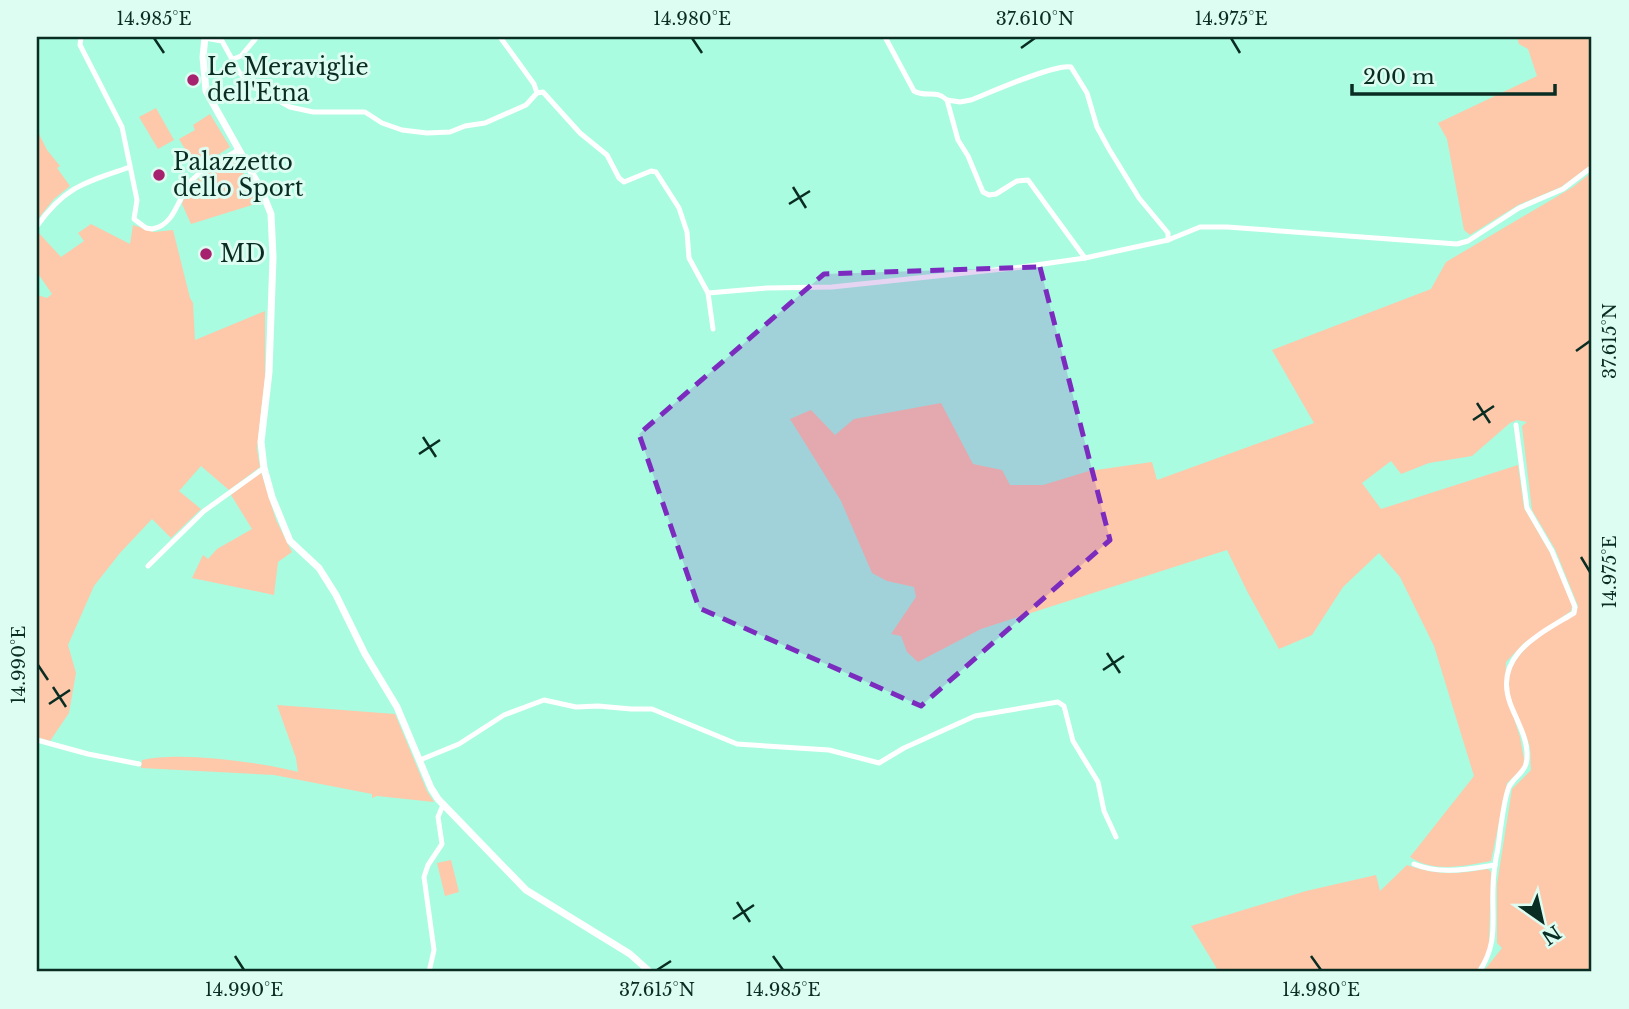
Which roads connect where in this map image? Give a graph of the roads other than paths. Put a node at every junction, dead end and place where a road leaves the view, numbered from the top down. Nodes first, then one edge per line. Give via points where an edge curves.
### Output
1 (81, 37) edge
2 (205, 37) edge
3 (257, 37) edge
4 (500, 37) edge
5 (885, 37) edge
6 (233, 59) junction
7 (537, 93) junction
8 (947, 100) junction
9 (238, 150) junction
10 (130, 167) junction
11 (1592, 167) edge
12 (37, 226) edge
13 (1168, 240) junction
14 (1085, 258) junction
15 (708, 293) junction
16 (713, 329) dead end
17 (1516, 425) dead end
18 (264, 467) junction
19 (148, 566) dead end
20 (37, 740) edge
21 (420, 760) junction
22 (139, 764) dead end
23 (443, 804) junction
24 (1116, 837) dead end
25 (1413, 864) dead end
26 (1495, 865) junction
27 (429, 972) edge
28 (650, 972) edge
29 (1479, 972) edge

1 - 10 street via 80,45 122,127
2 - 6 street via 222,41
2 - 9 street via 206,91
3 - 6 street
4 - 7 street
5 - 8 street via 914,91 935,93
6 - 7 street via 250,85 290,107 365,112 402,130 427,133 485,123 526,105
7 - 15 street via 543,92 607,155 624,182 656,172 679,208 689,258
8 - 13 street via 971,100 1065,65 1071,67 1087,93 1109,149 1139,198 1168,233
8 - 14 street via 958,140 983,192 996,194 1028,180
9 - 10 street via 192,181 170,219 158,228 146,228 134,219 137,200
9 - 18 street via 268,202 273,227 269,372 261,442
10 - 12 street via 62,195
11 - 13 street via 1563,190 1519,208 1457,244 1227,227 1200,227
13 - 14 street
14 - 15 street via 832,287
15 - 16 street
17 - 26 street via 1527,508 1552,551 1575,607 1574,613 1521,650 1508,669 1508,697 1525,743 1527,763 1509,786
18 - 19 street via 204,511
18 - 21 street via 285,531 294,547 331,584
20 - 22 street
21 - 23 street
21 - 24 street via 459,744 504,715 544,700 576,707 652,709 737,744 818,748 879,763 975,716 1058,702 1064,706 1075,745 1098,782
23 - 27 street via 439,813 442,844 424,877 434,950
23 - 28 street via 526,890 630,954
25 - 26 street via 1453,871
26 - 29 street via 1493,947

